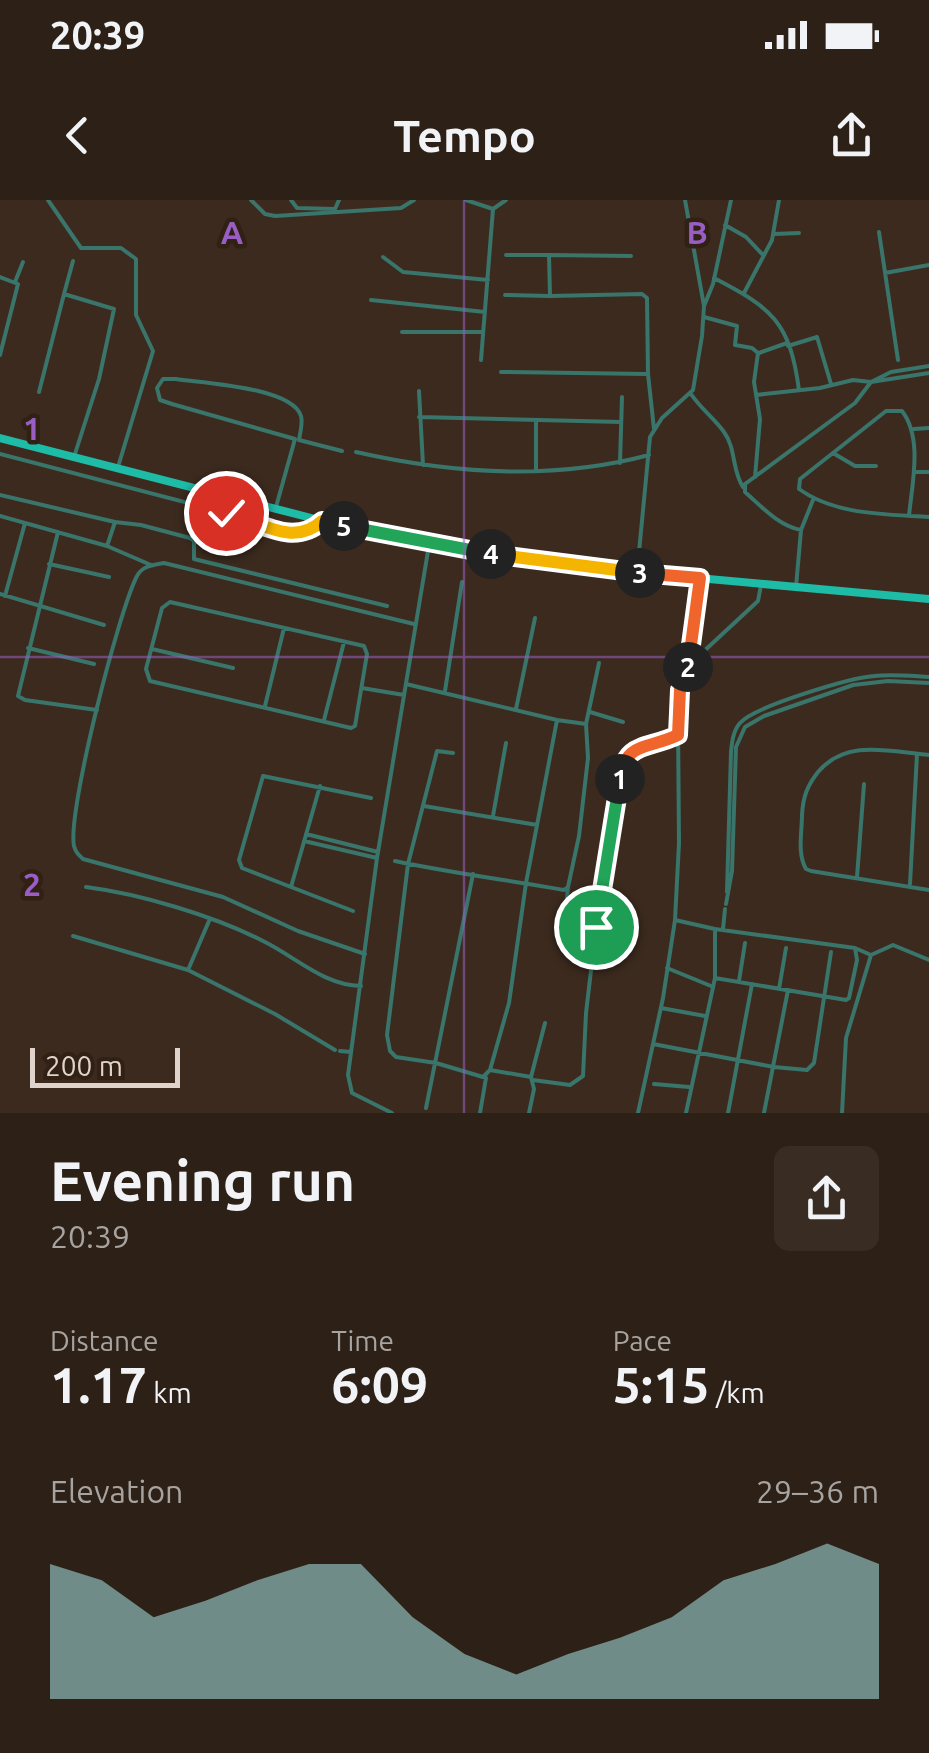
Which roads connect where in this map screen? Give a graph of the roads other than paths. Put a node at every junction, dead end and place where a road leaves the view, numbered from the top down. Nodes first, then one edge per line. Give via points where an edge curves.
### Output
1 (48, 200) edge
2 (252, 200) edge
3 (291, 200) edge
4 (339, 200) edge
5 (414, 200) edge
6 (466, 200) edge
7 (506, 200) edge
8 (685, 200) edge
9 (731, 200) edge
10 (779, 200) edge
11 (492, 209) junction
12 (726, 226) junction
13 (879, 232) dead end
14 (799, 233) dead end
15 (774, 234) junction
16 (549, 254) junction
17 (506, 255) dead end
18 (763, 255) junction
19 (630, 256) dead end
20 (384, 257) dead end
21 (72, 261) dead end
22 (23, 262) dead end
23 (929, 265) edge
24 (885, 272) junction
25 (0, 278) edge
26 (714, 278) junction
27 (488, 280) junction
28 (16, 282) junction
29 (64, 294) junction
30 (744, 294) junction
31 (504, 295) dead end
32 (550, 296) junction
33 (371, 300) dead end
34 (704, 306) junction
35 (485, 312) junction
36 (704, 318) junction
37 (3, 324) edge
38 (402, 332) dead end
39 (483, 332) junction
40 (1, 343) edge
41 (788, 344) junction
42 (758, 353) junction
43 (0, 355) edge
44 (481, 360) dead end
45 (898, 360) dead end
46 (929, 370) edge
47 (501, 372) dead end
48 (648, 374) junction
49 (871, 382) junction
50 (831, 384) junction
51 (419, 390) dead end
52 (799, 390) junction
53 (39, 392) dead end
54 (691, 394) junction
55 (756, 395) junction
56 (622, 398) dead end
57 (420, 418) junction
58 (536, 420) junction
59 (621, 422) junction
60 (929, 428) edge
61 (654, 429) junction
62 (912, 429) junction
63 (0, 438) edge
64 (297, 439) junction
65 (342, 450) dead end
66 (356, 452) dead end
67 (833, 453) junction
68 (0, 454) edge
69 (648, 455) junction
70 (74, 456) junction
71 (620, 463) junction
72 (423, 465) junction
73 (876, 466) dead end
74 (118, 468) junction
75 (536, 472) junction
76 (913, 472) junction
77 (929, 472) edge
78 (754, 477) junction
79 (743, 488) junction
80 (0, 495) edge
81 (813, 500) junction
82 (276, 508) junction
83 (909, 516) junction
84 (0, 517) edge
85 (929, 517) edge
86 (322, 521) junction
87 (25, 522) junction
88 (115, 522) junction
89 (801, 530) junction
90 (58, 532) junction
91 (430, 544) junction
92 (107, 546) junction
93 (49, 564) junction
94 (151, 566) junction
95 (636, 573) junction
96 (109, 578) dead end
97 (700, 578) junction
98 (462, 582) dead end
99 (761, 585) junction
100 (796, 587) junction
101 (2, 595) edge
102 (929, 599) edge
103 (40, 605) junction
104 (387, 606) dead end
105 (535, 618) dead end
106 (414, 624) junction
107 (104, 625) dead end
108 (284, 628) junction
109 (344, 642) junction
110 (28, 648) junction
111 (152, 649) junction
112 (599, 663) dead end
113 (94, 664) dead end
114 (689, 664) junction
115 (233, 668) dead end
116 (926, 680) edge
117 (406, 684) junction
118 (362, 688) junction
119 (445, 692) junction
120 (404, 696) junction
121 (265, 707) junction
122 (98, 710) junction
123 (516, 710) junction
124 (590, 712) junction
125 (557, 720) junction
126 (323, 722) junction
127 (623, 722) dead end
128 (586, 724) junction
129 (678, 735) junction
130 (506, 743) dead end
131 (454, 753) dead end
132 (916, 754) junction
133 (929, 755) edge
134 (864, 784) dead end
135 (320, 786) junction
136 (371, 798) dead end
137 (423, 806) junction
138 (492, 816) junction
139 (537, 825) junction
140 (305, 837) junction
141 (377, 855) junction
142 (395, 861) dead end
143 (408, 864) junction
144 (472, 874) junction
145 (857, 877) junction
146 (526, 883) junction
147 (291, 886) junction
148 (910, 886) junction
149 (86, 887) dead end
150 (568, 888) junction
151 (929, 890) edge
152 (353, 912) dead end
153 (675, 920) junction
154 (209, 921) junction
155 (564, 928) dead end
156 (715, 929) junction
157 (722, 930) junction
158 (73, 936) dead end
159 (745, 943) dead end
160 (786, 948) dead end
161 (855, 948) junction
162 (831, 952) dead end
163 (365, 954) junction
164 (872, 955) junction
165 (929, 960) edge
166 (667, 968) junction
167 (188, 970) junction
168 (714, 978) junction
169 (739, 981) junction
170 (752, 984) junction
171 (361, 986) junction
172 (712, 986) junction
173 (779, 988) junction
174 (788, 990) junction
175 (826, 997) junction
176 (661, 1008) junction
177 (705, 1016) junction
178 (545, 1024) dead end
179 (654, 1044) junction
180 (351, 1052) junction
181 (698, 1052) junction
182 (736, 1061) junction
183 (436, 1063) junction
184 (774, 1068) junction
185 (488, 1073) junction
186 (532, 1079) junction
187 (654, 1084) dead end
188 (691, 1088) junction
189 (426, 1108) dead end
190 (392, 1113) edge
191 (480, 1113) edge
192 (529, 1113) edge
193 (638, 1113) edge
194 (686, 1113) edge
195 (728, 1113) edge
196 (764, 1113) edge
197 (842, 1113) edge

1 - 74 street via 81,248 121,248 136,260 136,314 153,350
2 - 5 street via 275,216 401,208
3 - 4 street via 314,211 335,209
6 - 11 street
7 - 11 street
8 - 34 street
9 - 12 street
10 - 15 street
11 - 27 street
12 - 18 street
12 - 26 street
13 - 24 street
14 - 15 street
15 - 18 street
16 - 17 street
16 - 19 street
16 - 32 street
18 - 30 street
20 - 27 street via 403,272
21 - 29 street
22 - 28 street
23 - 24 street
24 - 45 street
25 - 28 street
26 - 30 street
26 - 34 street
27 - 35 street
28 - 37 street
29 - 53 street
29 - 70 street via 114,309
30 - 41 street via 772,312
31 - 32 street
32 - 48 street via 648,298
33 - 35 street
34 - 36 street
35 - 39 street
36 - 42 street via 737,326 735,345
36 - 54 street
37 - 40 street
38 - 39 street
39 - 44 street
40 - 43 street
41 - 42 street
41 - 50 street via 817,336
41 - 52 street
42 - 55 street
46 - 49 street
47 - 48 street
48 - 61 street
49 - 50 street
49 - 78 street via 855,403
50 - 52 street
51 - 57 street
52 - 55 street
54 - 61 street
54 - 79 street via 724,432
55 - 78 street
56 - 59 street
57 - 58 street
57 - 72 street
58 - 59 street
58 - 75 street
59 - 71 street
60 - 62 street
61 - 69 street
62 - 67 street via 902,411 886,411
62 - 76 street
63 - 70 main road
64 - 64 street via 298,411 270,393 163,379 157,388 160,400
64 - 65 street
64 - 82 street
66 - 72 street
67 - 73 street via 855,466
67 - 81 street via 800,478 799,489
68 - 86 street via 277,532 306,533
69 - 71 street
69 - 95 street
70 - 74 main road
71 - 75 street
72 - 75 street
74 - 82 main road
76 - 77 street
76 - 83 street
78 - 79 street
79 - 89 street
80 - 88 street
81 - 83 street
81 - 89 street
82 - 86 main road
83 - 85 street
84 - 87 street
86 - 91 main road
87 - 90 street
87 - 101 street
88 - 92 street
88 - 104 street via 190,538 194,559
89 - 100 street
90 - 92 street
90 - 93 street
91 - 95 main road
91 - 106 street
92 - 94 street
93 - 96 street
93 - 103 street
94 - 106 street via 214,574
94 - 122 street via 140,570 132,590
95 - 97 main road
97 - 99 main road
97 - 114 street
98 - 119 street
99 - 100 main road
99 - 114 street via 758,601
100 - 102 main road
101 - 103 street
103 - 107 street
103 - 110 street
105 - 123 street
106 - 117 street
108 - 109 street
108 - 111 street via 170,602 162,608
108 - 121 street
109 - 118 street via 366,650
109 - 126 street
110 - 113 street
110 - 122 street via 20,698
111 - 115 street
111 - 121 street via 150,680
112 - 124 street
114 - 129 street
116 - 157 street via 857,678 748,716 734,733
117 - 119 street
117 - 120 street
118 - 120 street
118 - 126 street via 356,726
119 - 123 street
120 - 141 street
121 - 126 street
122 - 163 street via 74,835 82,859 223,897
123 - 125 street
124 - 127 street
124 - 128 street
125 - 128 street
125 - 139 street
128 - 150 street via 588,758
129 - 153 street
129 - 186 street via 623,760 598,911 582,1076 570,1085
130 - 138 street
131 - 137 street via 437,751
132 - 133 street
132 - 145 street via 850,750 828,761 808,785 803,865
132 - 148 street
134 - 145 street
135 - 136 street
135 - 140 street
135 - 147 street via 261,778 240,863
137 - 138 street
137 - 143 street
138 - 139 street
139 - 146 street
140 - 141 street
140 - 147 street
141 - 163 street
142 - 143 street
143 - 144 street
143 - 183 street via 387,1039 396,1057
144 - 146 street
144 - 183 street
145 - 148 street
146 - 150 street
146 - 185 street via 509,1003
147 - 152 street
148 - 151 street
149 - 154 street
150 - 155 street
153 - 156 street
153 - 166 street
154 - 167 street
154 - 171 street via 266,942 325,978
156 - 157 street
156 - 168 street
157 - 161 street
158 - 167 street
159 - 169 street
160 - 173 street
161 - 164 street
161 - 175 street via 850,998
162 - 175 street
163 - 171 street
164 - 165 street via 893,945
164 - 197 street via 846,1038
166 - 172 street
166 - 176 street
167 - 180 street via 337,1051
168 - 169 street
168 - 172 street
169 - 170 street
170 - 173 street
170 - 182 street
171 - 180 street
172 - 177 street
173 - 174 street
174 - 175 street
174 - 184 street
175 - 184 street via 812,1067
176 - 177 street
176 - 179 street
177 - 181 street
178 - 186 street
179 - 181 street
179 - 193 street
180 - 190 street via 350,1090
181 - 182 street
181 - 188 street
182 - 184 street
182 - 195 street
183 - 185 street
183 - 189 street
184 - 196 street
185 - 186 street
185 - 191 street
186 - 192 street
187 - 188 street
188 - 194 street

